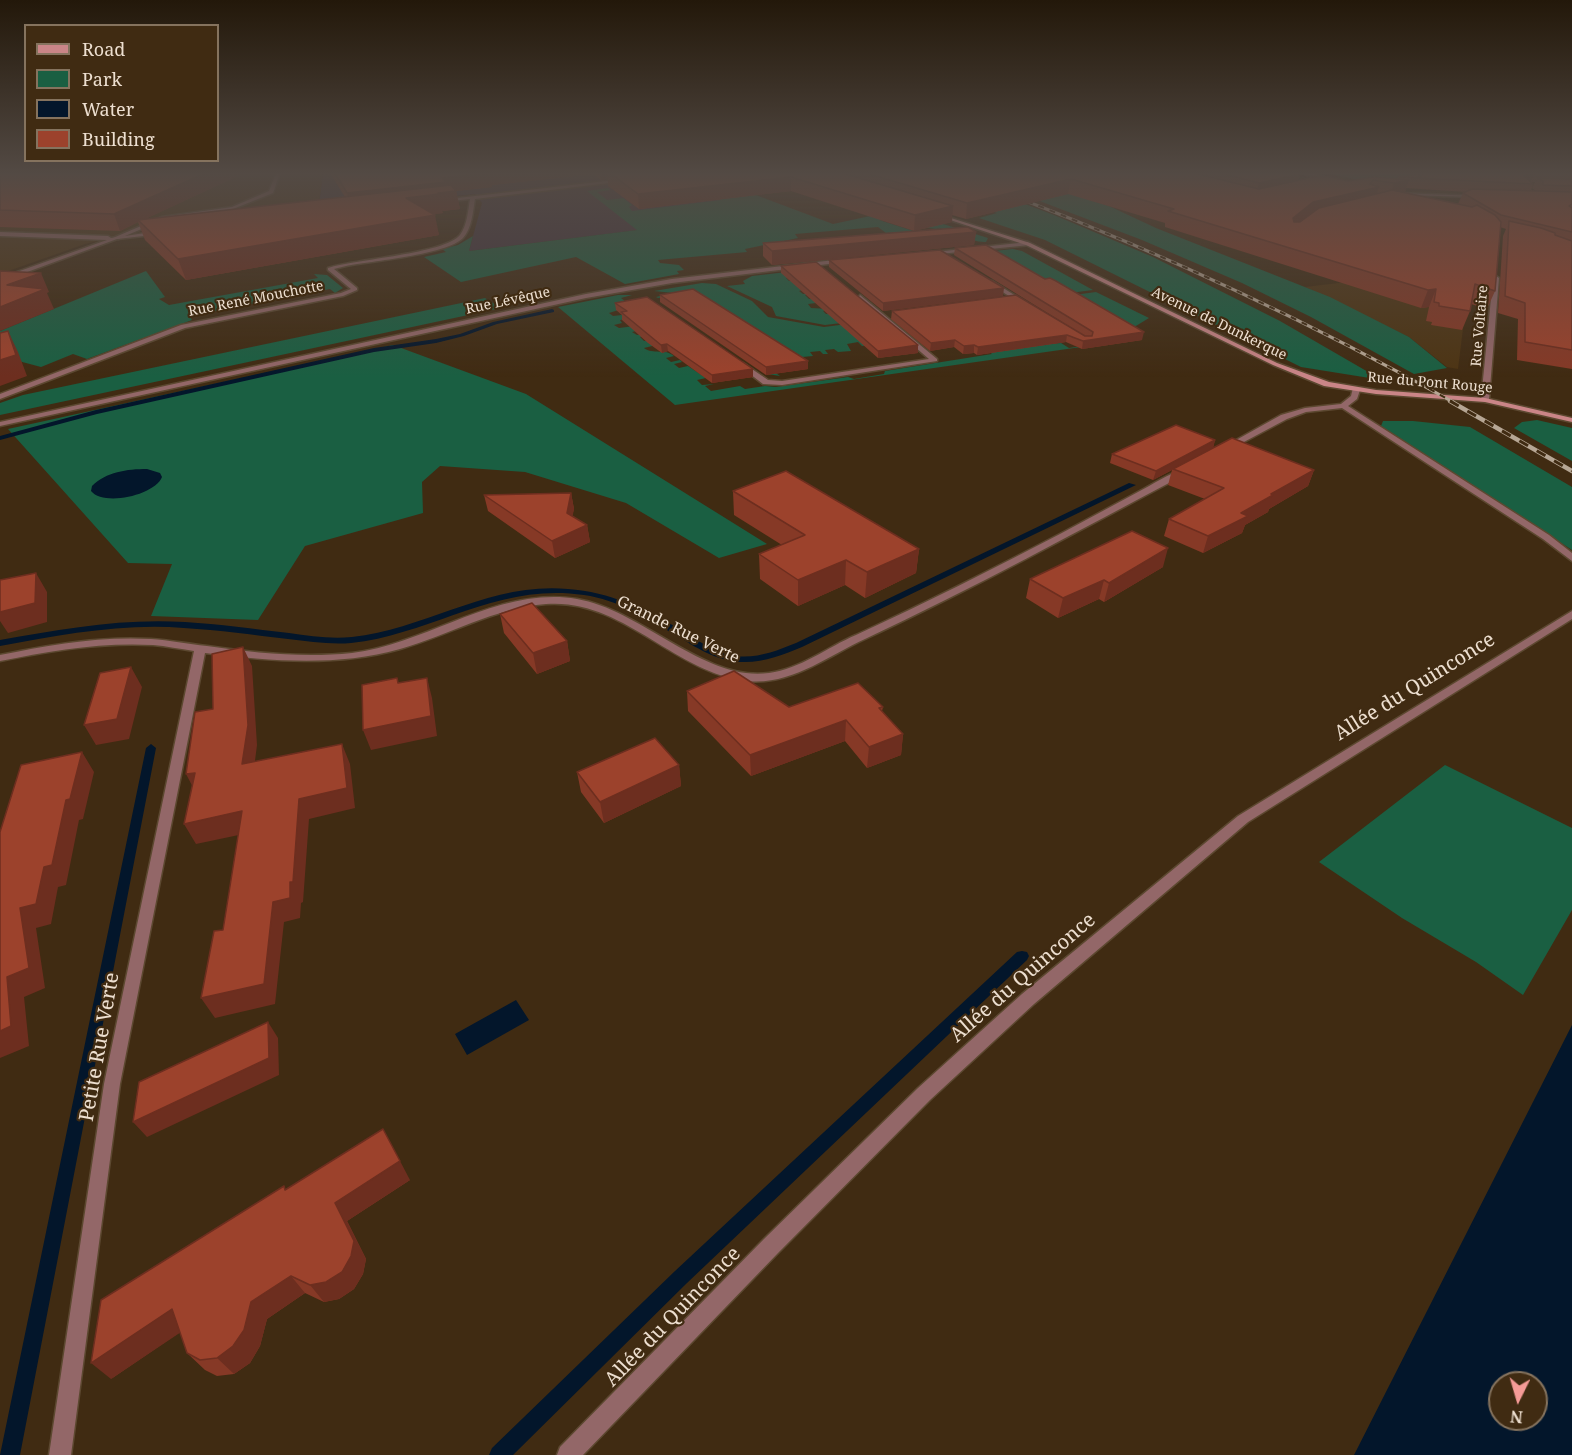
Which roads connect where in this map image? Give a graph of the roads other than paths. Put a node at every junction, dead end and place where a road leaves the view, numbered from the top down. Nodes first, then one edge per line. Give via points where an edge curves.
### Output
1 (108, 241) edge
2 (456, 241) edge
3 (1019, 241) edge
4 (1028, 244) junction
5 (941, 252) junction
6 (916, 254) edge
7 (950, 258) edge
8 (850, 260) edge
9 (817, 263) junction
10 (826, 271) edge
11 (1496, 272) edge
12 (0, 280) edge
13 (988, 281) edge
14 (632, 288) junction
15 (855, 293) edge
16 (642, 294) dead end
17 (1016, 298) junction
18 (1005, 300) edge
19 (1029, 306) edge
20 (894, 314) edge
21 (883, 315) junction
22 (738, 361) edge
23 (1356, 390) junction
24 (0, 397) edge
25 (1485, 400) junction
26 (1342, 406) junction
27 (1572, 420) edge
28 (0, 424) edge
29 (1214, 455) edge
30 (1193, 466) edge
31 (1572, 558) edge
32 (1572, 614) edge
33 (200, 649) junction
34 (0, 658) edge
35 (60, 1455) edge
36 (568, 1455) edge

1 - 12 street
2 - 24 street, Rue René Mouchotte via 330,269 355,289 351,292 183,326
3 - 4 main road, Avenue de Dunkerque
4 - 5 street
4 - 23 main road, Avenue de Dunkerque via 1275,364 1327,384
5 - 6 street
5 - 7 street
8 - 9 street, Rue Lévêque
9 - 10 street
9 - 14 street, Rue Lévêque
11 - 25 street, Rue Voltaire
13 - 17 street
14 - 16 street
14 - 28 street, Rue Lévêque
15 - 21 street
17 - 18 street
17 - 19 street
20 - 21 street
21 - 22 street via 935,360 782,383 766,382
23 - 25 main road, Rue du Pont Rouge
23 - 26 street via 1354,397
25 - 27 main road, Rue du Pont Rouge
26 - 29 street via 1284,417
26 - 31 street via 1546,537
30 - 33 street, Grande Rue Verte via 887,625 768,677 753,678 720,670 596,607 555,601 484,613 370,654 322,658
32 - 36 street, Allée du Quinconce via 1234,826 1028,999 924,1094
33 - 34 street, Grande Rue Verte via 157,643 110,643 64,646
33 - 35 street, Petite Rue Verte via 112,1084

